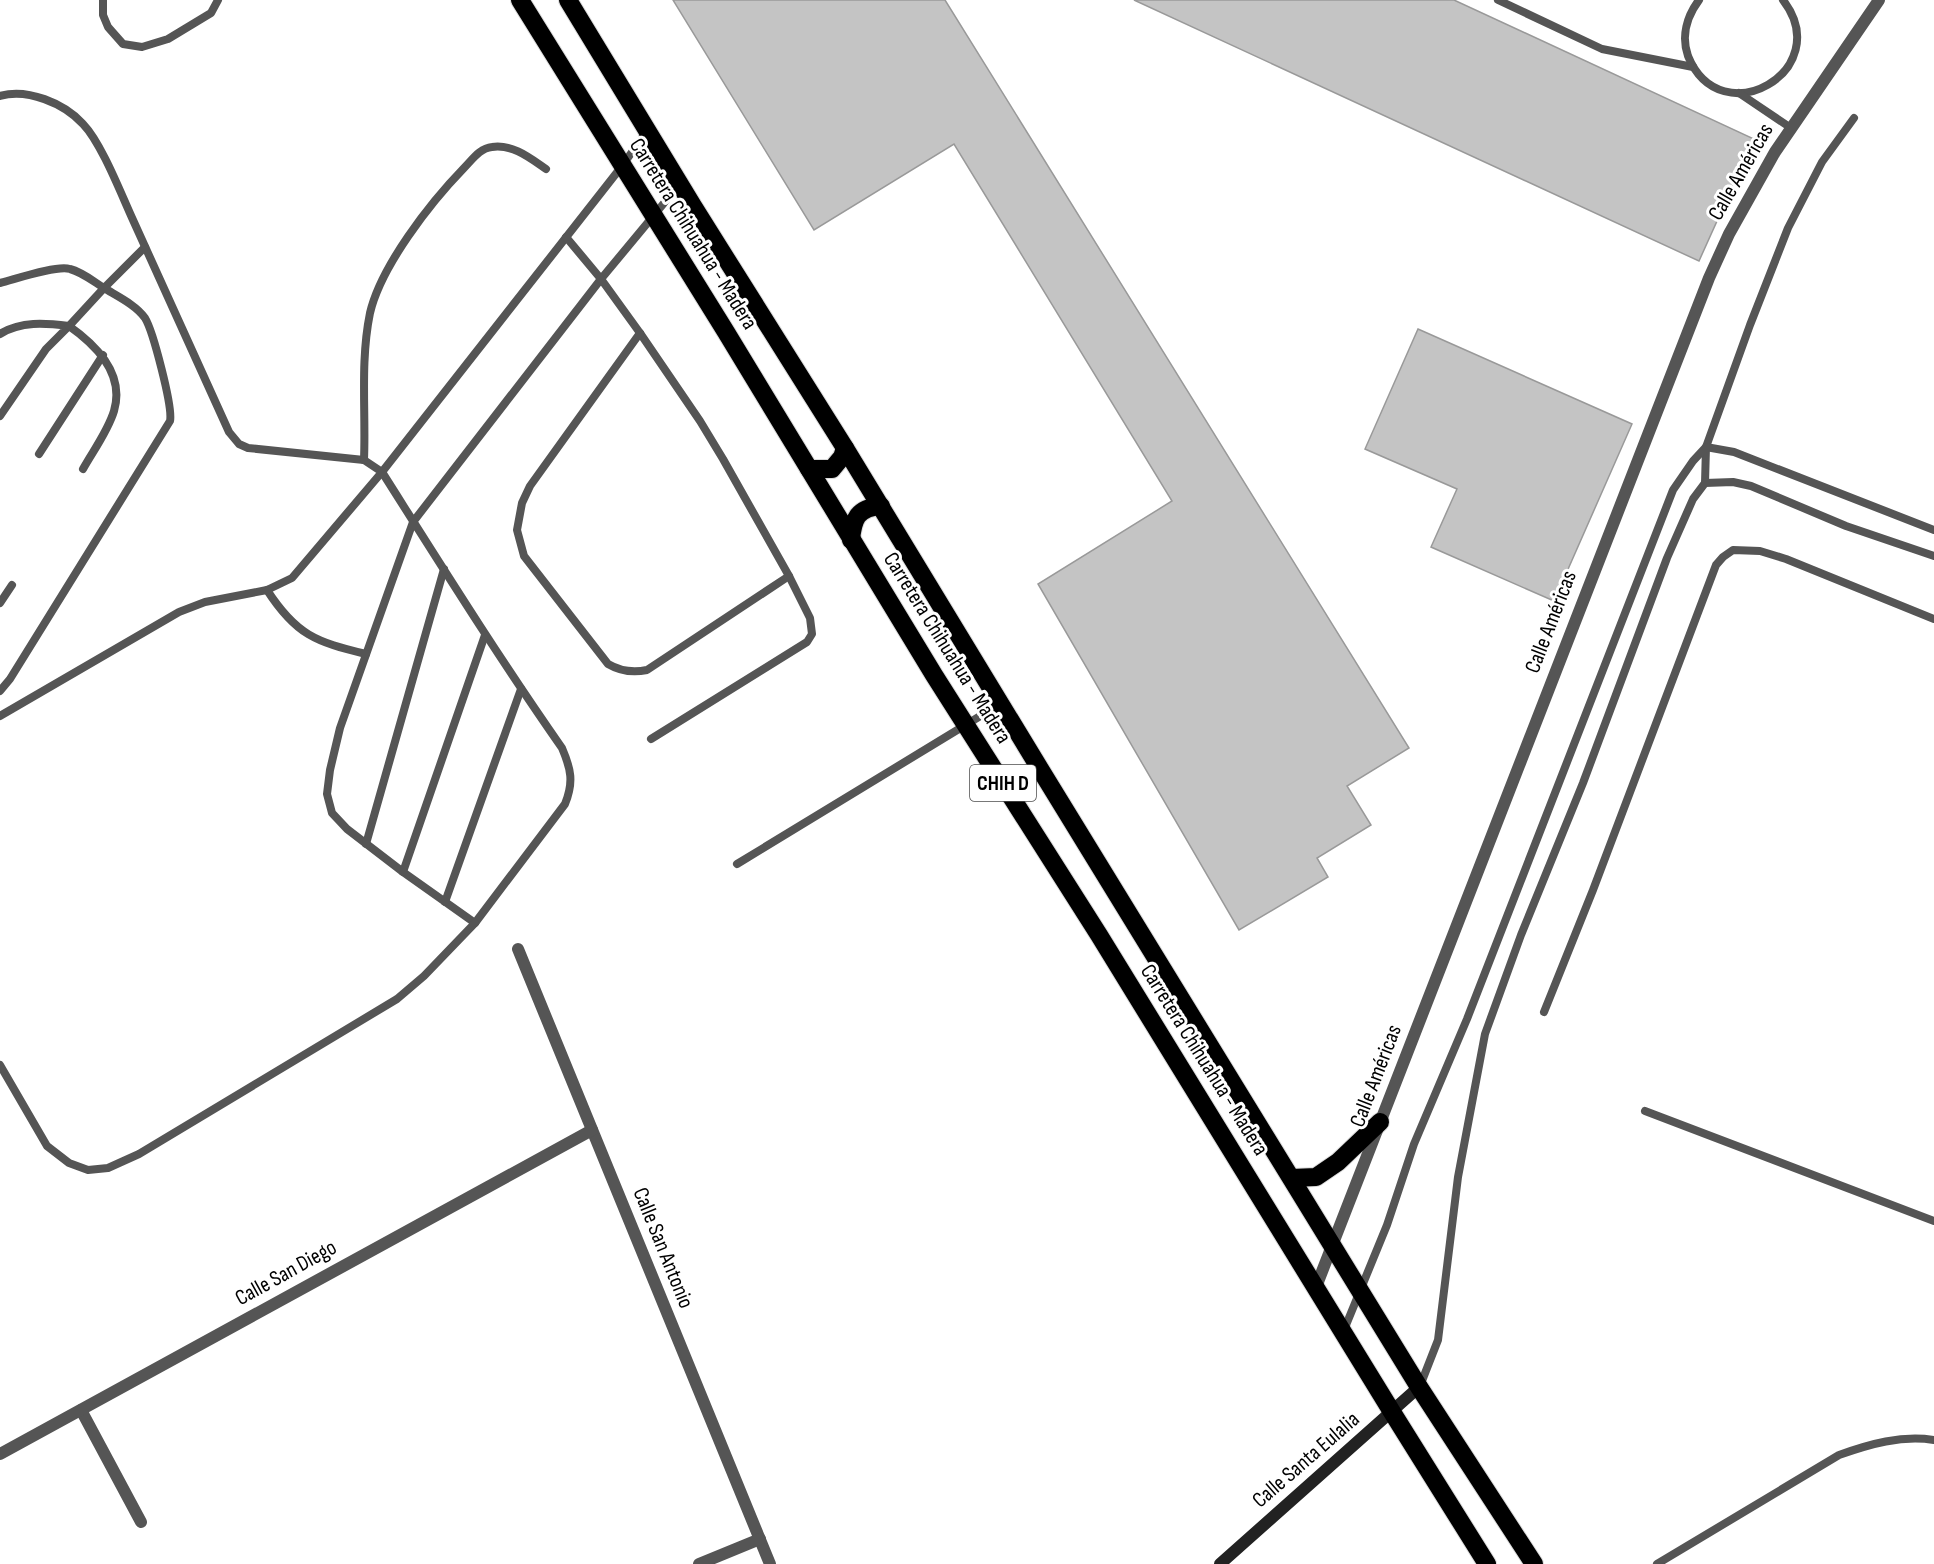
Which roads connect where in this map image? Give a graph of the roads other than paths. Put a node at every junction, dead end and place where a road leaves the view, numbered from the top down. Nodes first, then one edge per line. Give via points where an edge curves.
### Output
1 (103, 0) edge
2 (218, 0) edge
3 (520, 0) edge
4 (568, 0) edge
5 (1498, 0) edge
6 (1699, 0) edge
7 (1783, 0) edge
8 (1879, 0) edge
9 (1693, 67) junction
10 (1739, 93) junction
11 (0, 96) edge
12 (1854, 118) dead end
13 (1791, 128) junction
14 (647, 130) junction
15 (622, 166) junction
16 (546, 169) dead end
17 (680, 185) junction
18 (653, 215) junction
19 (566, 237) junction
20 (145, 247) junction
21 (601, 279) junction
22 (0, 283) edge
23 (104, 288) junction
24 (69, 326) junction
25 (640, 333) junction
26 (0, 334) edge
27 (103, 355) junction
28 (0, 416) edge
29 (1706, 447) junction
30 (845, 448) junction
31 (39, 454) dead end
32 (364, 460) junction
33 (83, 469) dead end
34 (809, 469) junction
35 (381, 472) junction
36 (1705, 483) junction
37 (881, 506) junction
38 (413, 522) junction
39 (1934, 530) edge
40 (851, 540) junction
41 (1934, 556) edge
42 (444, 570) junction
43 (789, 576) junction
44 (12, 585) dead end
45 (267, 590) junction
46 (0, 603) edge
47 (1934, 619) edge
48 (486, 635) junction
49 (366, 654) junction
50 (521, 689) junction
51 (0, 691) edge
52 (1000, 704) junction
53 (0, 716) edge
54 (966, 725) junction
55 (651, 739) dead end
56 (366, 844) junction
57 (737, 864) dead end
58 (403, 872) junction
59 (445, 902) junction
60 (475, 923) junction
61 (518, 949) dead end
62 (1544, 1012) dead end
63 (0, 1065) edge
64 (1645, 1111) dead end
65 (1380, 1122) junction
66 (592, 1130) junction
67 (1292, 1178) junction
68 (1934, 1221) edge
69 (1333, 1244) junction
70 (1316, 1287) junction
71 (1360, 1289) junction
72 (1343, 1331) junction
73 (1419, 1387) junction
74 (81, 1410) junction
75 (1392, 1412) junction
76 (1934, 1440) edge
77 (0, 1454) edge
78 (141, 1522) dead end
79 (760, 1539) junction
80 (699, 1564) edge
81 (770, 1564) edge
82 (1220, 1564) edge
83 (1487, 1564) edge
84 (1534, 1564) edge
85 (1657, 1564) edge

1 - 2 lane via 108,27 123,44 142,47 168,39 211,13
3 - 15 highway, Carretera Chihuahua - Madera / CHIH D
4 - 14 highway, Carretera Chihuahua - Madera / CHIH D
5 - 9 lane via 1602,49
6 - 9 lane via 1690,12 1685,30 1686,49
7 - 10 lane via 1794,18 1794,54 1773,83 1757,91
8 - 13 street, Calle Américas
9 - 10 lane via 1705,81
10 - 13 lane
11 - 20 lane via 21,93 51,103 69,111 83,124 96,142
12 - 29 lane via 1822,162 1788,228
13 - 65 street, Calle Américas via 1729,234 1700,297
14 - 15 lane
14 - 17 highway, Carretera Chihuahua - Madera / CHIH D
15 - 18 highway, Carretera Chihuahua - Madera / CHIH D
15 - 19 lane
16 - 32 lane via 509,148 490,147 480,152 451,181 405,241 371,310 364,359
17 - 18 lane
17 - 30 highway, Carretera Chihuahua - Madera / CHIH D
18 - 21 lane
18 - 34 highway, Carretera Chihuahua - Madera / CHIH D
19 - 21 lane
19 - 35 lane
20 - 23 lane
20 - 32 lane via 229,432 239,444
21 - 25 lane
21 - 38 lane
22 - 23 lane via 68,268
23 - 24 lane
23 - 51 lane via 141,314 148,325 170,421
24 - 26 lane via 20,325
24 - 27 lane
24 - 28 lane via 46,349
25 - 43 lane via 700,421
25 - 43 lane via 526,495 517,530 524,556 608,664 629,672 647,670
27 - 31 lane
27 - 33 lane via 113,379 116,402 111,419
29 - 36 lane
29 - 39 lane via 1734,452
29 - 71 lane via 1673,490
30 - 34 highway via 832,469
30 - 37 highway, Carretera Chihuahua - Madera / CHIH D
32 - 35 lane
34 - 40 highway, Carretera Chihuahua - Madera / CHIH D
35 - 38 lane
35 - 45 lane via 303,567 292,578
36 - 41 lane via 1751,486 1846,526
36 - 73 lane via 1688,509 1667,558 1485,1034 1458,1177 1438,1340
37 - 40 highway via 858,515
37 - 52 highway, Carretera Chihuahua - Madera / CHIH D
38 - 42 lane
38 - 49 lane
40 - 54 highway, Carretera Chihuahua - Madera / CHIH D
42 - 48 lane
42 - 56 lane
43 - 55 lane via 810,618 812,634 807,642
44 - 46 lane
45 - 49 lane via 280,611 316,640
45 - 53 lane via 205,602 179,612
47 - 62 lane via 1760,551 1733,550 1723,556 1716,565
48 - 50 lane
48 - 58 lane
49 - 56 lane via 340,728 327,794 332,813
50 - 59 lane
50 - 60 lane via 562,748 571,771 571,790 565,804
52 - 54 lane
52 - 67 highway, Carretera Chihuahua - Madera / CHIH D
54 - 57 lane
54 - 70 highway, Carretera Chihuahua - Madera / CHIH D
56 - 58 lane
58 - 59 lane
59 - 60 lane
60 - 63 lane via 397,999 139,1154 108,1168 88,1170 69,1163 47,1146
61 - 66 street, Calle San Antonio
64 - 68 lane
65 - 67 highway via 1316,1177
65 - 69 street, Calle Américas
66 - 74 street, Calle San Diego
66 - 79 street, Calle San Antonio
67 - 69 highway, Carretera Chihuahua - Madera / CHIH D
69 - 70 street, Calle Américas
69 - 71 highway, Carretera Chihuahua - Madera / CHIH D
70 - 72 highway, Carretera Chihuahua - Madera / CHIH D
71 - 72 lane
71 - 73 highway, Carretera Chihuahua - Madera / CHIH D
72 - 75 highway, Carretera Chihuahua - Madera / CHIH D
73 - 75 street, Calle Santa Eulalia
73 - 84 highway, Carretera Chihuahua - Madera / CHIH D
74 - 77 street, Calle San Diego
74 - 78 street
75 - 82 street, Calle Santa Eulalia
75 - 83 highway, Carretera Chihuahua - Madera / CHIH D
76 - 85 lane via 1899,1439 1839,1455
79 - 80 street
79 - 81 street, Calle San Antonio

